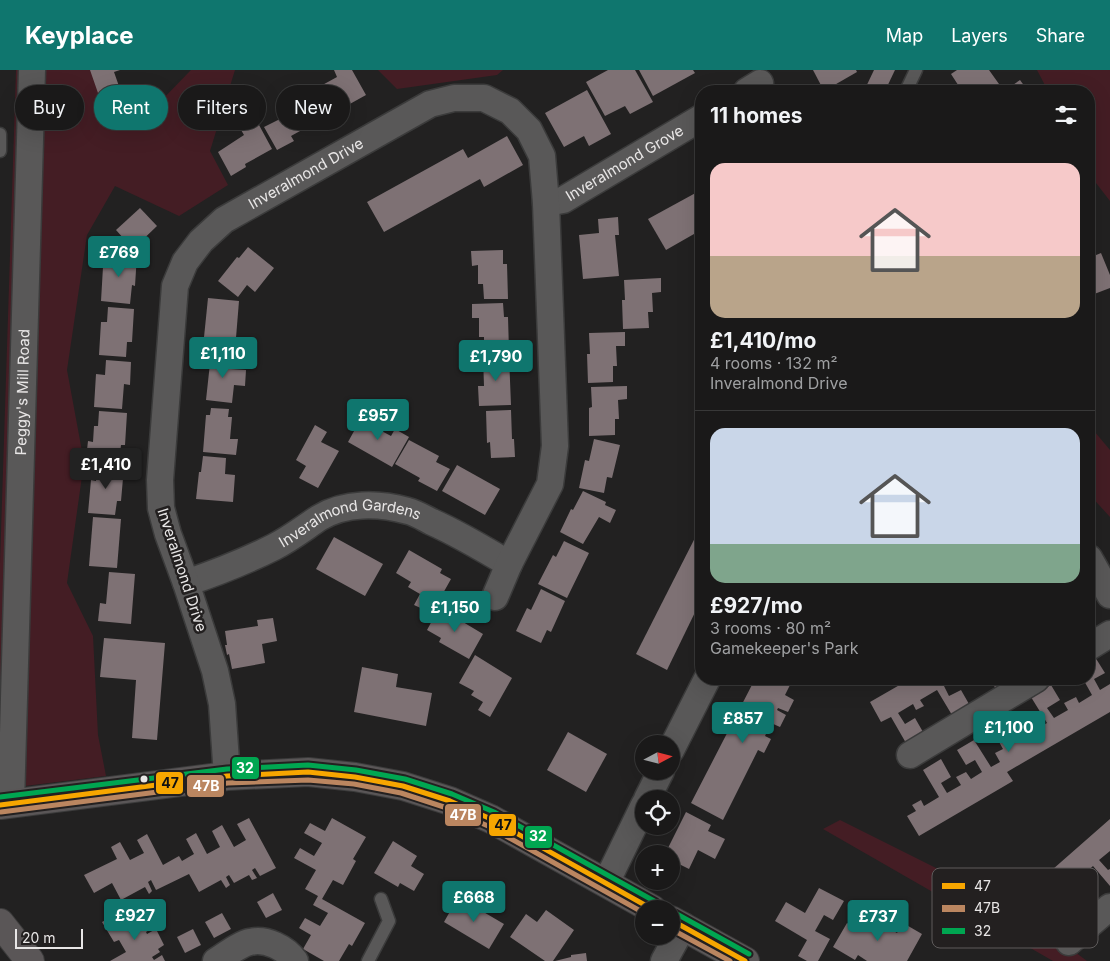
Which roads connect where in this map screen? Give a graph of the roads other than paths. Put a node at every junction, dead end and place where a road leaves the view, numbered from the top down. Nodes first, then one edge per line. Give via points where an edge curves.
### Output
1 (32, 70) edge
2 (916, 70) edge
3 (909, 85) edge
4 (695, 122) edge
5 (0, 134) edge
6 (0, 151) edge
7 (546, 203) junction
8 (509, 564) junction
9 (1095, 569) edge
10 (186, 583) junction
11 (1110, 595) edge
12 (495, 597) dead end
13 (1110, 634) edge
14 (1095, 643) edge
15 (703, 685) edge
16 (1026, 685) edge
17 (678, 735) edge
18 (910, 755) dead end
19 (227, 776) junction
20 (5, 804) edge
21 (635, 823) edge
22 (606, 883) junction
23 (382, 899) dead end
24 (636, 900) edge
25 (1110, 907) edge
26 (1098, 917) edge
27 (0, 923) edge
28 (680, 925) edge
29 (669, 945) edge
30 (30, 961) edge
31 (216, 961) edge
32 (295, 961) edge
33 (368, 961) edge
34 (664, 961) edge
35 (745, 961) edge

1 - 20 street, Peggy's Mill Road
2 - 3 lane
4 - 7 street, Inveralmond Grove via 564,200
5 - 6 lane
7 - 8 street, Inveralmond Drive via 555,446 550,484
7 - 10 street, Inveralmond Drive via 542,156 530,130 510,111 484,98 454,98 430,104 224,220 201,241 185,262 175,286 160,480 161,508
8 - 10 street, Inveralmond Gardens via 410,511 363,506 338,509 264,552
8 - 12 street, Inveralmond Drive
9 - 11 street
10 - 19 street, Inveralmond Drive via 222,704
13 - 14 street
15 - 17 street
16 - 18 street
19 - 20 street
19 - 22 street via 308,772 403,786 491,819
21 - 22 street
22 - 24 street
23 - 33 lane via 389,921
25 - 26 street
27 - 30 street
28 - 35 street
29 - 34 street
31 - 32 street via 250,942 271,943 290,954

